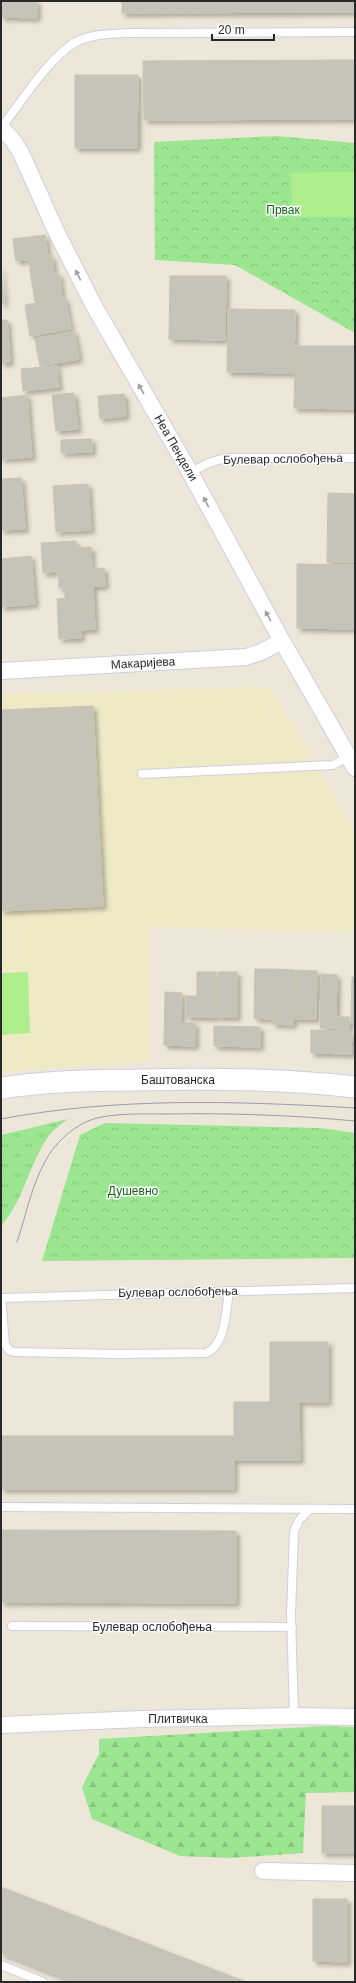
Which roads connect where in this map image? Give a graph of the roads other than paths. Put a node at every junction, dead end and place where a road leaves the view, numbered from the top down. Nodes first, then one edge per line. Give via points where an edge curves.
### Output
1 (355, 32) edge
2 (1, 128) edge
3 (355, 458) edge
4 (191, 474) junction
5 (282, 641) junction
6 (1, 671) edge
7 (345, 751) junction
8 (355, 768) edge
9 (142, 774) dead end
10 (355, 1087) edge
11 (1, 1088) edge
12 (355, 1288) edge
13 (229, 1291) junction
14 (1, 1298) edge
15 (1, 1507) edge
16 (310, 1509) junction
17 (355, 1509) edge
18 (12, 1626) dead end
19 (292, 1628) junction
20 (294, 1716) junction
21 (355, 1717) edge
22 (1, 1725) edge
23 (263, 1871) dead end
24 (355, 1873) edge
25 (1, 1965) edge
26 (43, 1982) edge

1 - 2 lane via 126,33 89,37 79,40 50,64
4 -> 2 street, Неа Пендели via 94,306 55,229 21,153
3 - 4 lane, Булевар ослобођења via 228,458 200,466
5 -> 4 street, Неа Пендели
5 - 6 street, Макаријева via 246,657
5 - 7 street, Неа Пендели
7 - 8 street, Неа Пендели
7 - 9 lane via 342,760 333,765
10 - 11 street, Баштованска via 164,1079 53,1082
12 - 13 lane, Булевар ослобођења
13 - 14 lane, Булевар ослобођења
13 - 14 lane via 217,1345 206,1353 172,1355 14,1352 5,1344
15 - 16 lane
16 - 17 lane
16 - 19 lane via 299,1520 294,1532
18 - 19 lane, Булевар ослобођења
19 - 20 lane
20 - 21 street, Плитвичка
20 - 22 street, Плитвичка
23 - 24 street
25 - 26 lane

